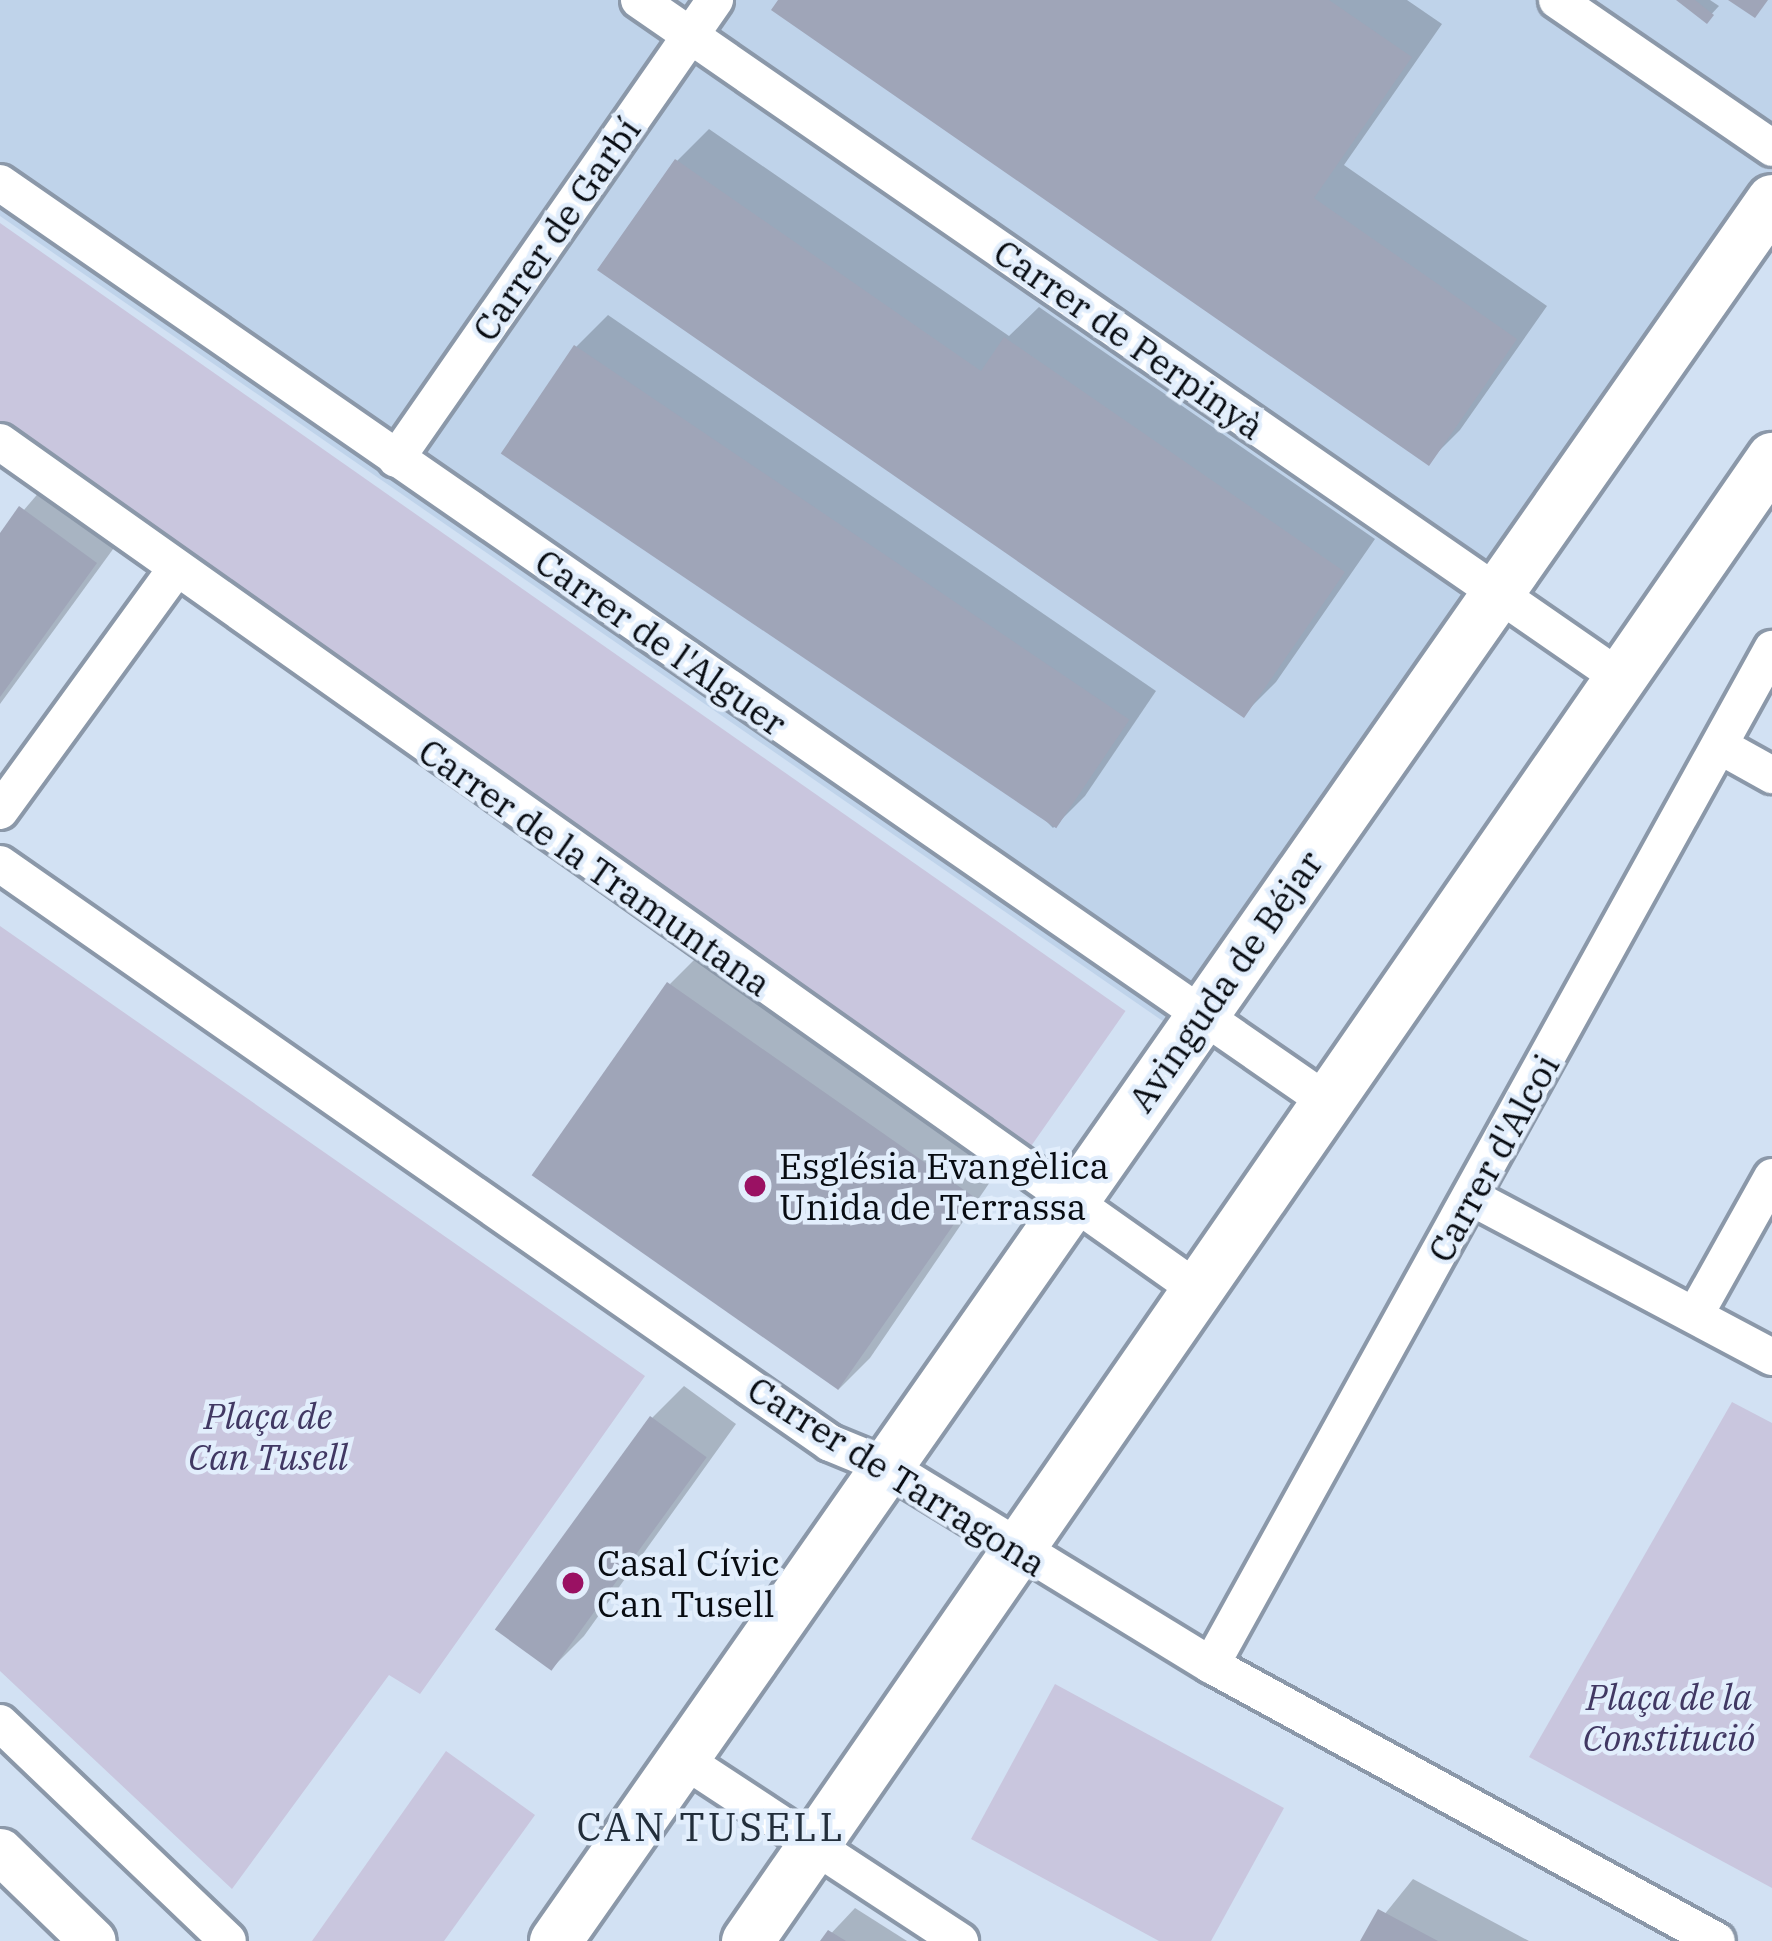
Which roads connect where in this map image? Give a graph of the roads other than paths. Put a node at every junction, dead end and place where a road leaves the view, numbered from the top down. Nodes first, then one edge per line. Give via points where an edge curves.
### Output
1 (639, 0) edge
2 (715, 0) edge
3 (1557, 0) edge
4 (690, 36) junction
5 (1772, 148) edge
6 (0, 183) edge
7 (1772, 200) edge
8 (0, 442) edge
9 (1772, 458) edge
10 (396, 459) junction
11 (175, 570) junction
12 (1496, 591) junction
13 (1772, 649) edge
14 (1618, 677) junction
15 (1720, 746) junction
16 (1772, 775) edge
17 (0, 812) edge
18 (0, 864) edge
19 (1202, 1016) junction
20 (1325, 1100) junction
21 (1772, 1177) edge
22 (1471, 1197) junction
23 (1071, 1202) junction
24 (1194, 1287) junction
25 (1695, 1315) junction
26 (1772, 1357) edge
27 (886, 1466) junction
28 (1015, 1550) junction
29 (1211, 1665) junction
30 (0, 1723) edge
31 (681, 1758) junction
32 (814, 1846) junction
33 (0, 1851) edge
34 (93, 1941) edge
35 (228, 1941) edge
36 (555, 1941) edge
37 (747, 1941) edge
38 (960, 1941) edge
39 (1717, 1941) edge

1 - 4 street, Carrer de Perpinyà
2 - 4 street, Carrer de Garbí
3 - 5 street
4 - 10 street, Carrer de Garbí
4 - 12 street, Carrer de Perpinyà
6 - 10 street, Carrer de l'Alguer
7 - 12 main road, Avinguda de Béjar
8 - 11 street, Carrer de la Tramuntana
9 - 14 main road
10 - 19 street, Carrer de l'Alguer
11 - 17 street
11 - 23 street, Carrer de la Tramuntana
12 - 14 street, Carrer de Perpinyà
12 - 19 main road, Avinguda de Béjar
13 - 15 street, Carrer d'Alcoi
14 - 20 main road
15 - 16 street
15 - 22 street, Carrer d'Alcoi
18 - 27 street, Carrer de Tarragona via 830,1443
19 - 20 street, Carrer de l'Alguer
19 - 23 main road, Avinguda de Béjar
20 - 24 main road
21 - 25 street
22 - 25 street
22 - 29 street, Carrer d'Alcoi
23 - 24 street, Carrer de la Tramuntana
23 - 27 main road, Avinguda de Béjar
24 - 28 main road
25 - 26 street
27 - 28 street, Carrer de Tarragona
27 - 31 main road, Avinguda de Béjar
28 - 29 street, Carrer de Tarragona
28 - 32 main road
29 - 39 street, Carrer de Tarragona
30 - 35 street
31 - 32 street
31 - 36 main road, Avinguda de Béjar
32 - 37 main road
32 - 38 street
33 - 34 street

